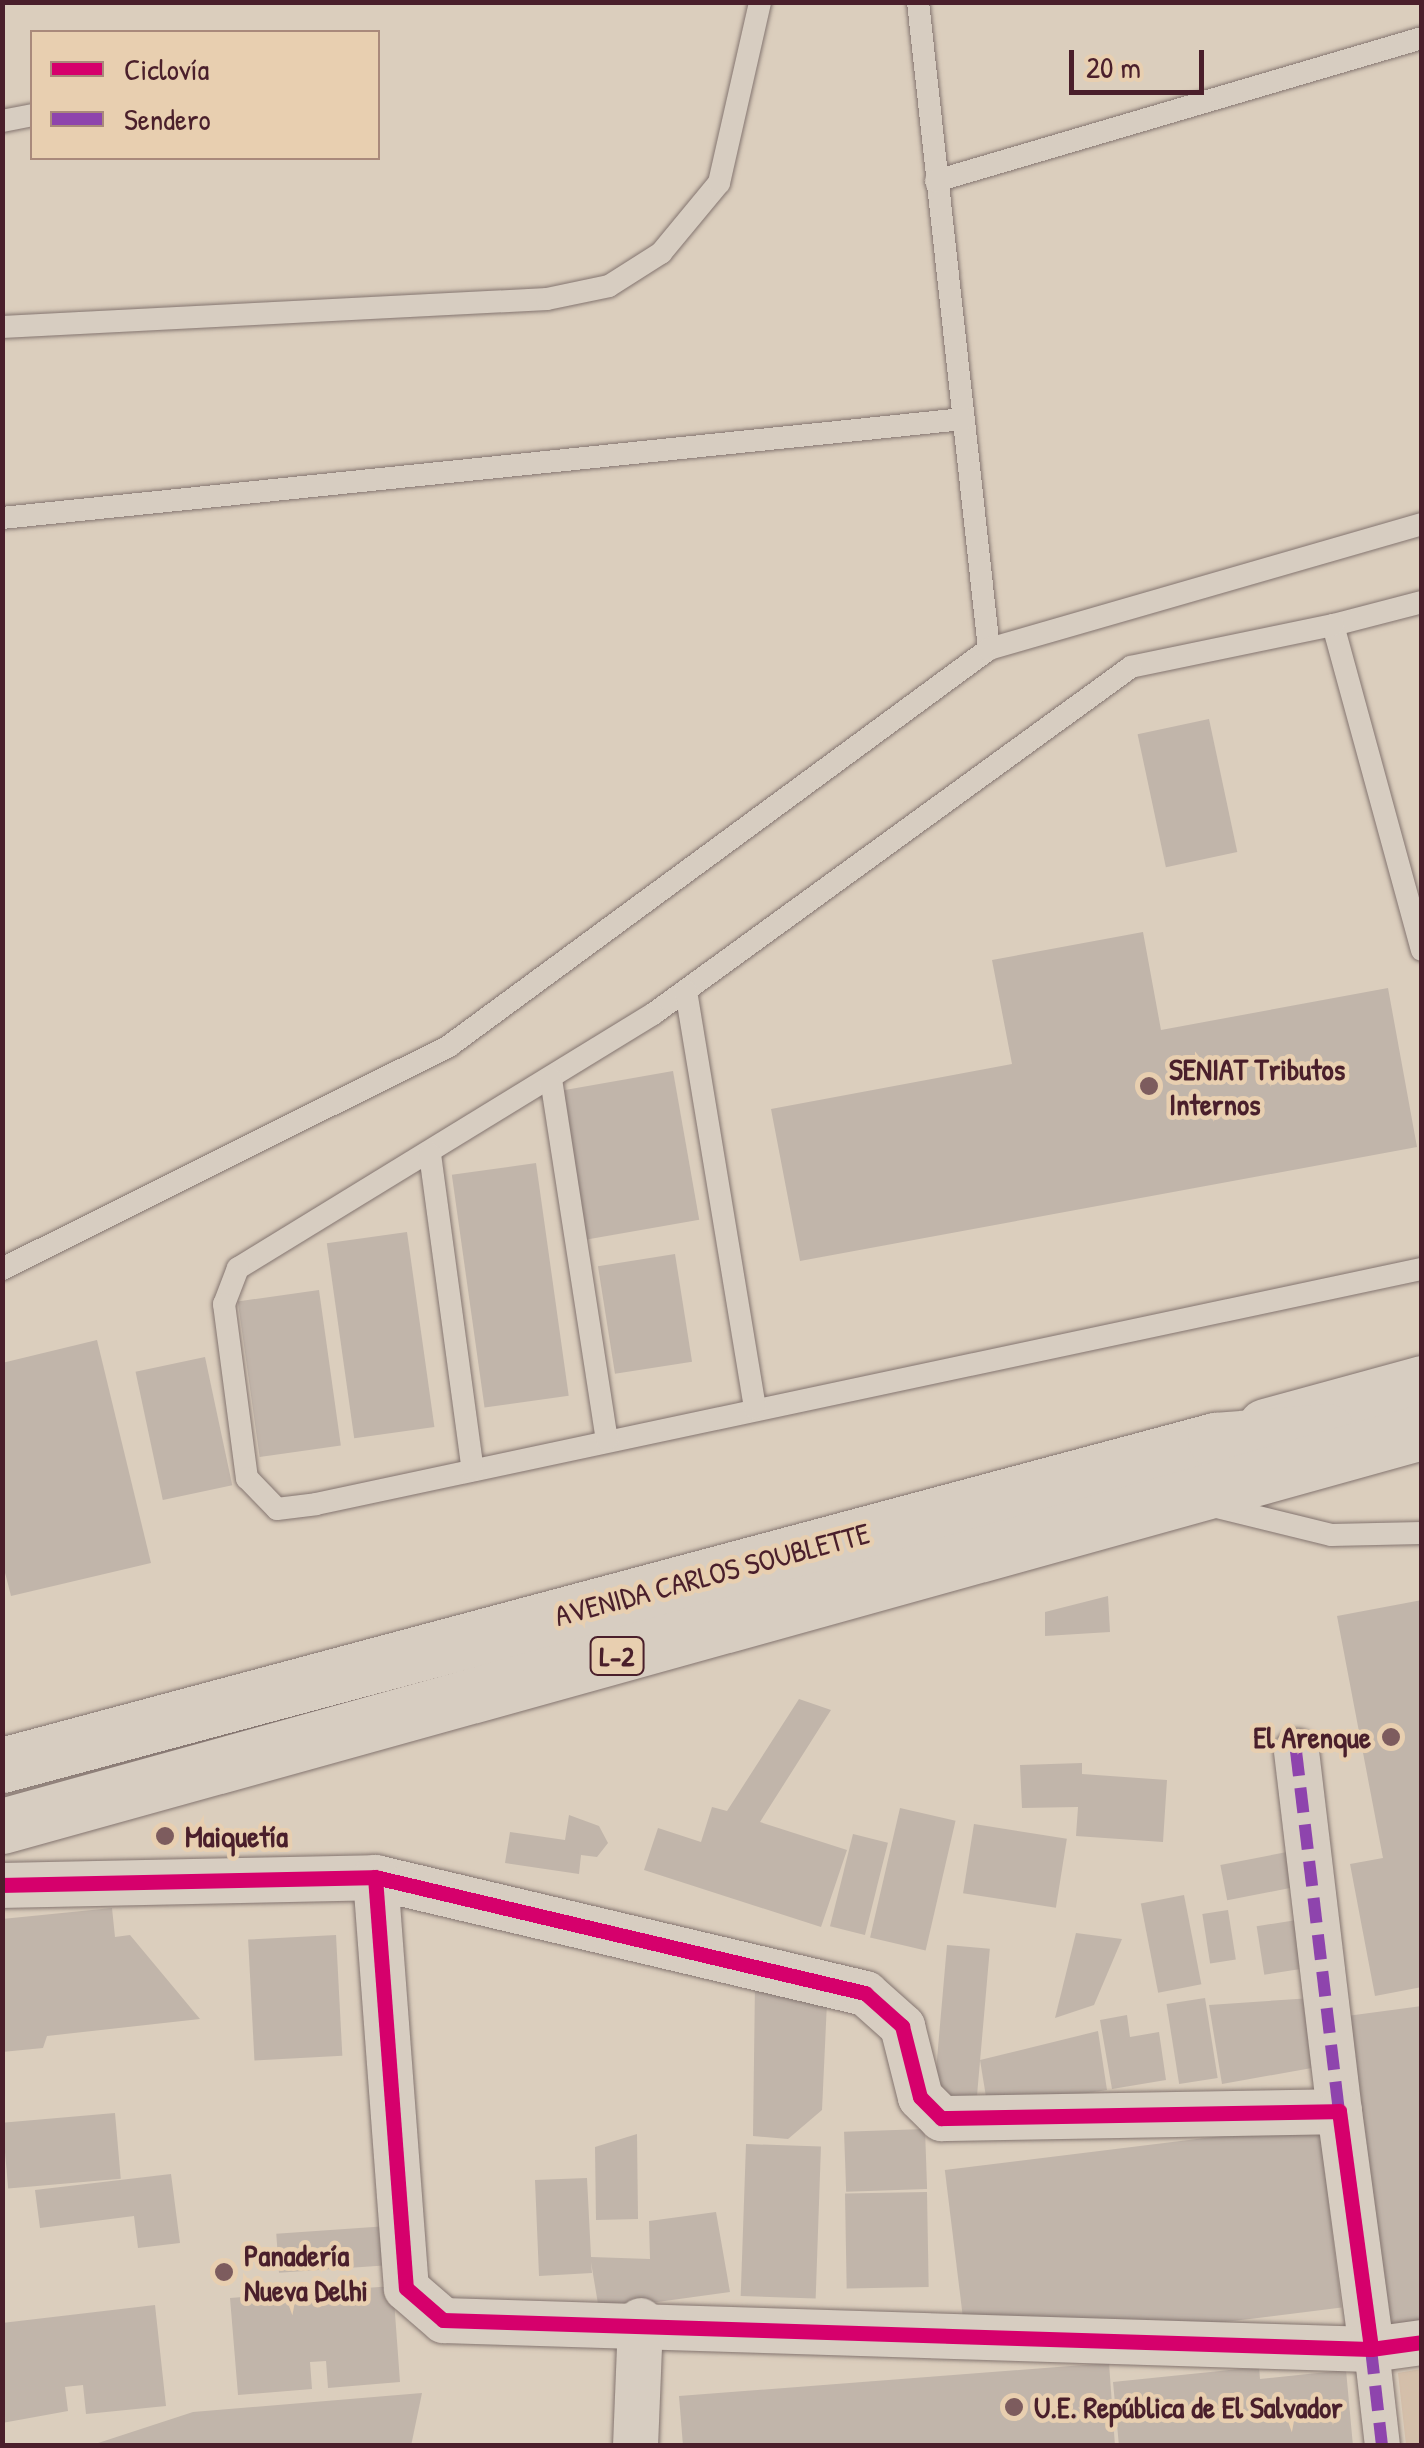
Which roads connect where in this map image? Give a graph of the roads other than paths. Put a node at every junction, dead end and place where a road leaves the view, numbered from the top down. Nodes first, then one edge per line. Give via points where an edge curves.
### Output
1 (760, 2) edge
2 (918, 2) edge
3 (1422, 38) edge
4 (30, 115) edge
5 (2, 121) edge
6 (936, 180) junction
7 (2, 327) edge
8 (964, 419) junction
9 (2, 518) edge
10 (1422, 524) edge
11 (1422, 602) edge
12 (1333, 624) junction
13 (989, 649) junction
14 (1422, 950) edge
15 (686, 990) junction
16 (550, 1079) junction
17 (430, 1154) junction
18 (2, 1268) edge
19 (1422, 1269) edge
20 (1422, 1383) edge
21 (1422, 1406) edge
22 (756, 1408) junction
23 (1422, 1432) edge
24 (606, 1440) junction
25 (1422, 1458) edge
26 (473, 1470) junction
27 (1209, 1474) junction
28 (1422, 1533) edge
29 (1296, 1751) dead end
30 (2, 1765) edge
31 (2, 1826) edge
32 (374, 1877) junction
33 (2, 1885) edge
34 (1339, 2111) junction
35 (640, 2320) junction
36 (1422, 2342) edge
37 (1371, 2349) junction
38 (635, 2446) edge
39 (1382, 2446) edge

1 - 7 lane via 719,183 661,253 609,286 548,299
2 - 6 lane
3 - 6 lane
4 - 5 lane
6 - 8 lane
8 - 9 lane
8 - 13 lane
10 - 13 lane
11 - 12 lane
12 - 14 lane
12 - 15 lane via 1131,667
13 - 18 lane via 449,1046
15 - 16 lane
15 - 22 lane
16 - 17 lane
16 - 24 lane
17 - 26 lane
17 - 26 lane via 226,1284 247,1478 277,1509
19 - 22 lane
20 - 27 main road, AVENIDA CARLOS SOUBLETTE / L-2
21 - 27 main road, L-2 via 1317,1434
22 - 24 lane
23 - 27 main road, L-2
24 - 26 lane
25 - 27 main road, AVENIDA CARLOS SOUBLETTE / L-2 via 1340,1480
27 - 28 lane via 1331,1536
27 - 30 main road, AVENIDA CARLOS SOUBLETTE / L-2
27 - 31 main road, AVENIDA CARLOS SOUBLETTE / L-2
29 - 34 street
32 - 33 street
32 - 34 street via 864,1993 890,2006 920,2097 942,2118
32 - 35 street via 406,2288 444,2320
34 - 37 street
35 - 37 street
35 - 38 street
36 - 37 street
37 - 39 street

